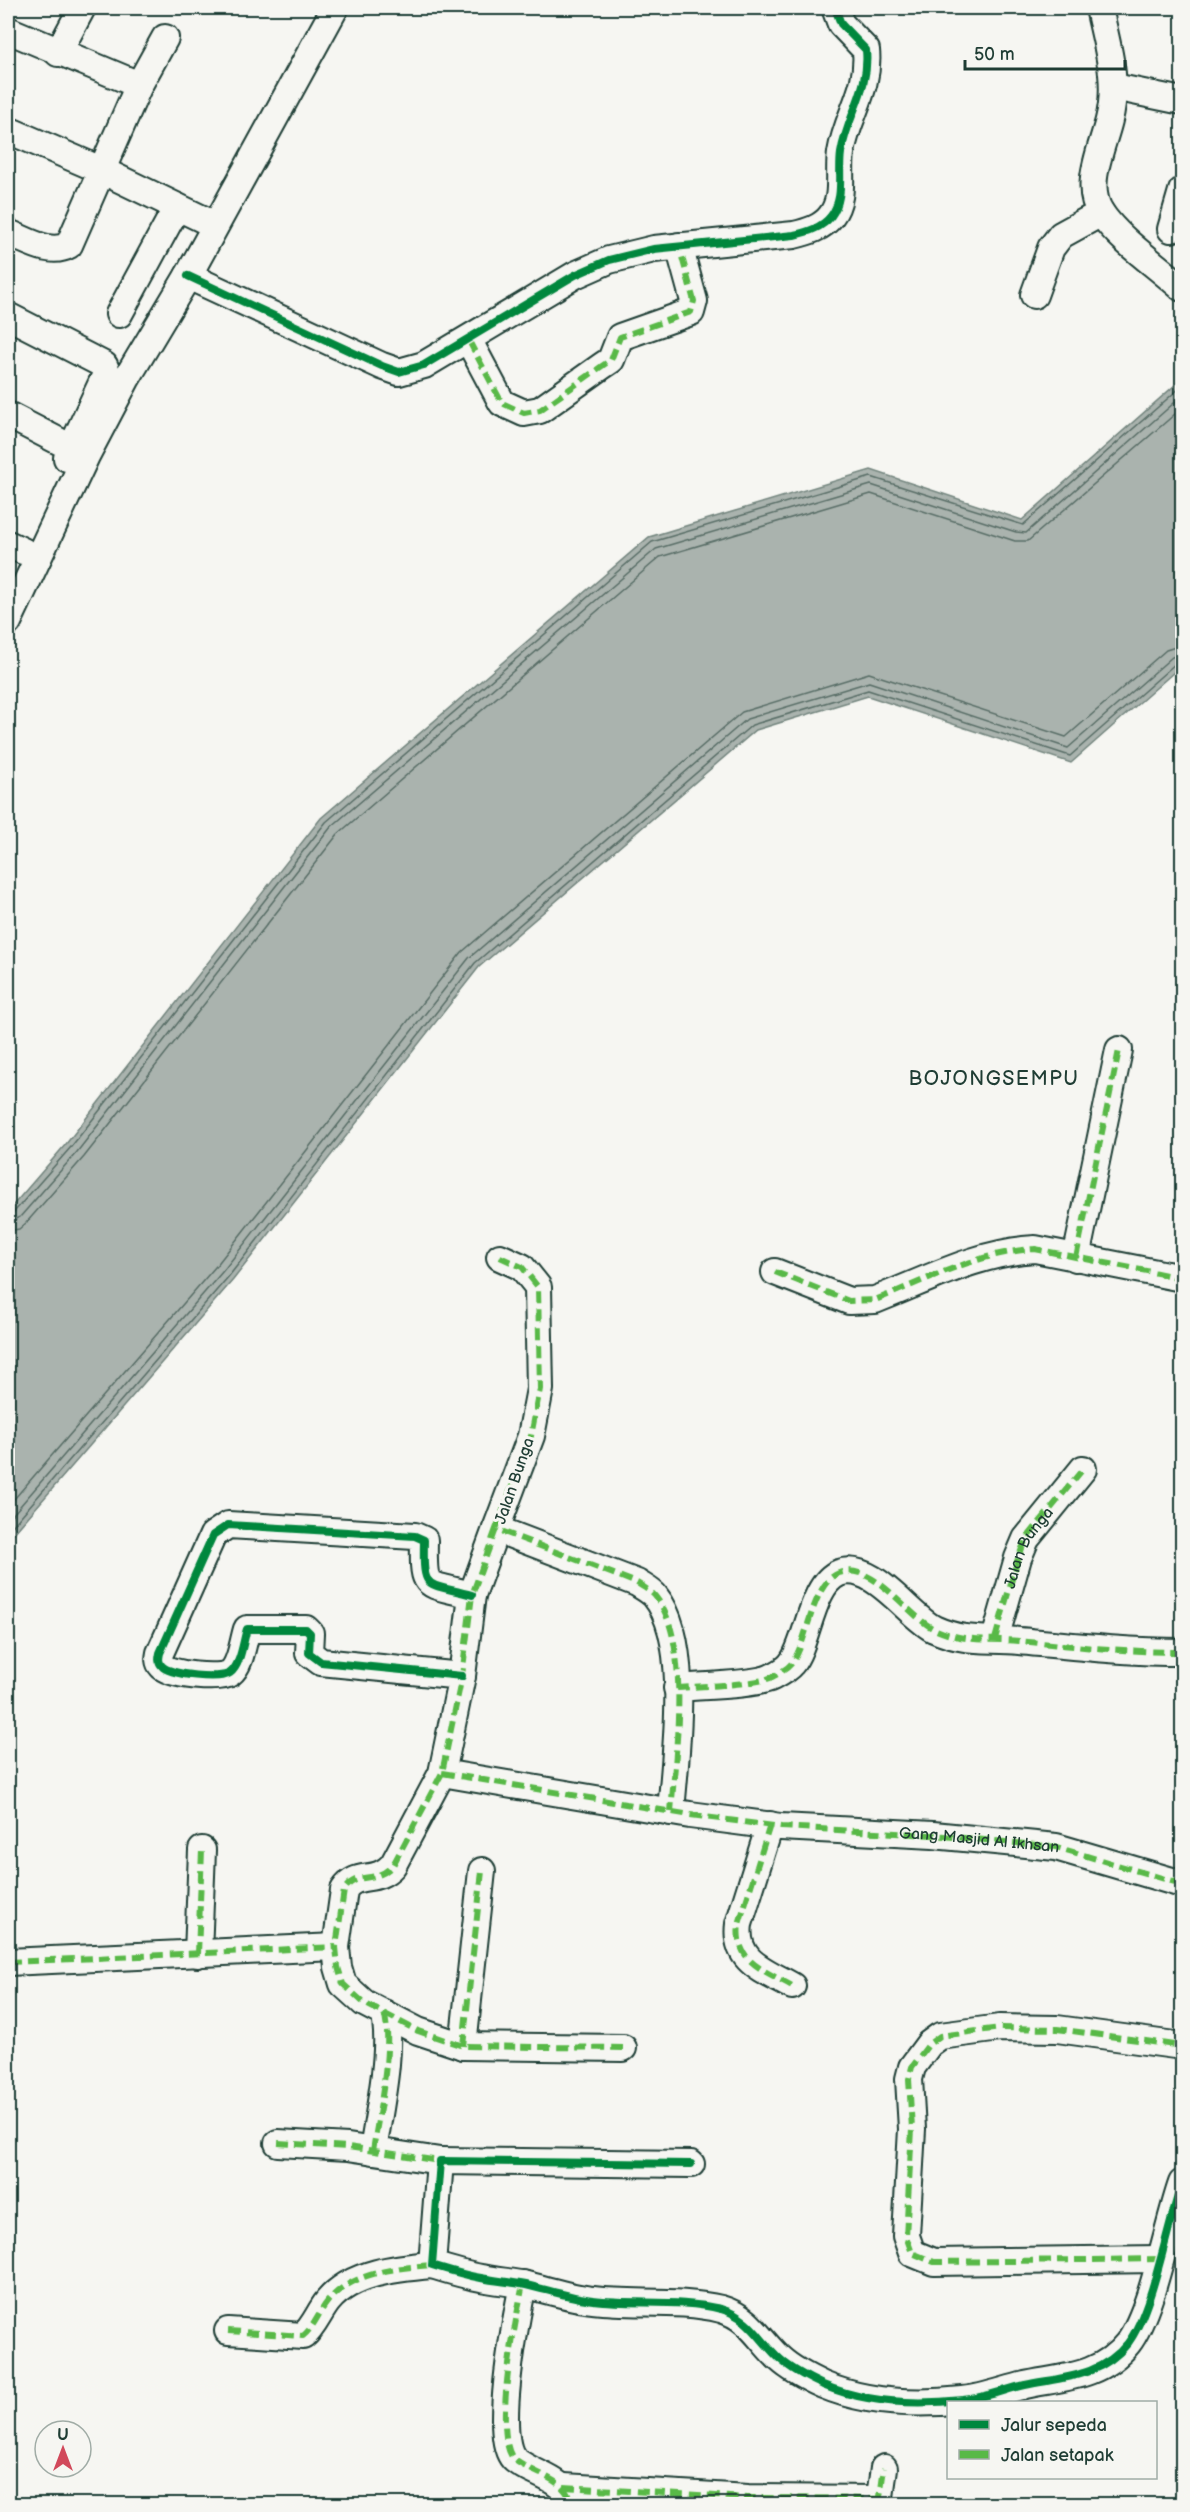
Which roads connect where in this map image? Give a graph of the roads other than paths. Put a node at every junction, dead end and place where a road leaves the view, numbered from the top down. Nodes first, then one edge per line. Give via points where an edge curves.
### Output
1 (82, 8) edge
2 (335, 8) edge
3 (835, 8) edge
4 (1099, 8) edge
5 (8, 30) edge
6 (165, 38) dead end
7 (58, 53) junction
8 (139, 85) junction
9 (1114, 87) junction
10 (1182, 101) edge
11 (8, 130) edge
12 (101, 170) junction
13 (1182, 191) edge
14 (177, 207) junction
15 (1101, 213) junction
16 (215, 225) junction
17 (1171, 229) dead end
18 (8, 233) edge
19 (679, 246) junction
20 (188, 276) junction
21 (1182, 288) edge
22 (1034, 295) dead end
23 (119, 314) dead end
24 (8, 316) edge
25 (469, 341) junction
26 (8, 415) edge
27 (72, 448) junction
28 (15, 548) edge
29 (8, 586) edge
30 (8, 622) edge
31 (1119, 1050) dead end
32 (500, 1257) dead end
33 (1076, 1258) junction
34 (775, 1272) dead end
35 (1182, 1278) edge
36 (1083, 1469) dead end
37 (496, 1529) junction
38 (472, 1595) junction
39 (995, 1639) junction
40 (1182, 1652) edge
41 (462, 1676) junction
42 (677, 1688) junction
43 (442, 1773) junction
44 (671, 1812) junction
45 (770, 1825) junction
46 (202, 1850) dead end
47 (482, 1871) dead end
48 (1182, 1884) edge
49 (336, 1947) junction
50 (198, 1954) junction
51 (8, 1962) edge
52 (792, 1986) dead end
53 (384, 2013) junction
54 (463, 2046) junction
55 (1182, 2046) edge
56 (623, 2048) dead end
57 (278, 2143) dead end
58 (373, 2151) junction
59 (440, 2161) junction
60 (691, 2164) dead end
61 (1182, 2183) edge
62 (1159, 2259) junction
63 (432, 2265) junction
64 (523, 2284) junction
65 (228, 2331) dead end
66 (947, 2401) edge
67 (948, 2401) edge
68 (884, 2468) dead end
69 (568, 2496) edge
70 (880, 2502) edge

1 - 7 street
2 - 16 street
3 - 19 street via 841,24 867,50 868,62 864,89 846,130 840,191 830,218 810,231 794,235
4 - 9 street
5 - 7 street
6 - 8 street
7 - 8 street
8 - 12 street
9 - 10 street
9 - 15 street via 1110,118 1094,172 1094,199
11 - 12 street
12 - 14 street
12 - 18 street via 69,245 51,250
13 - 17 street
14 - 16 street
14 - 23 street
15 - 21 street
15 - 22 street via 1061,235 1051,248
16 - 20 street
19 - 25 street via 637,251 575,275
19 - 25 street via 693,294 691,312 620,337 611,360 540,410 524,413 502,403
20 - 25 street via 399,372 424,365
20 - 30 street via 117,398
24 - 27 street via 104,364 107,372
26 - 27 street
27 - 28 street
28 - 29 street
31 - 33 street
32 - 37 street, Jalan Bunga via 522,1267 538,1287 540,1389 531,1436
33 - 34 street via 1035,1249 1013,1250 861,1302 849,1301
33 - 35 street
36 - 39 street, Jalan Bunga via 1026,1539
37 - 38 street
37 - 42 street, Jalan Bunga via 637,1583 654,1594 675,1637
38 - 41 street
38 - 41 street via 428,1583 423,1576 424,1540 415,1536 228,1525 213,1535 159,1663 175,1673 222,1676 236,1666 247,1629 306,1629 310,1634 309,1653 321,1662
39 - 40 street via 1136,1652
39 - 42 street via 972,1641 951,1636 929,1626 877,1582 859,1573 840,1573 825,1584 792,1664 770,1678
41 - 43 street
42 - 44 street, Jalan Bunga
43 - 44 street, Gang Masjid Al Ikhsan
43 - 49 street via 393,1866 381,1876 355,1879 344,1890
44 - 45 street, Gang Masjid Al Ikhsan
45 - 48 street, Gang Masjid Al Ikhsan via 1046,1846 1083,1853
45 - 52 street via 739,1924 739,1941 747,1959
46 - 50 street
47 - 54 street
49 - 50 street
49 - 53 street via 343,1984
50 - 51 street
53 - 54 street via 418,2031
53 - 58 street via 386,2052
54 - 56 street
55 - 62 street via 1057,2029 1000,2028 940,2036 919,2056 909,2079 912,2129 906,2235 912,2253 934,2262
57 - 58 street
58 - 59 street
59 - 60 street
59 - 63 street
61 - 62 street
62 - 67 street via 1130,2341 1096,2370
63 - 64 street
63 - 65 street via 396,2268 340,2288 303,2336
64 - 66 street via 592,2300 661,2302 723,2310 741,2318 760,2334 778,2358 824,2385 867,2398 917,2403
64 - 69 street via 511,2349 505,2444 513,2459
68 - 70 street
69 - 70 street

